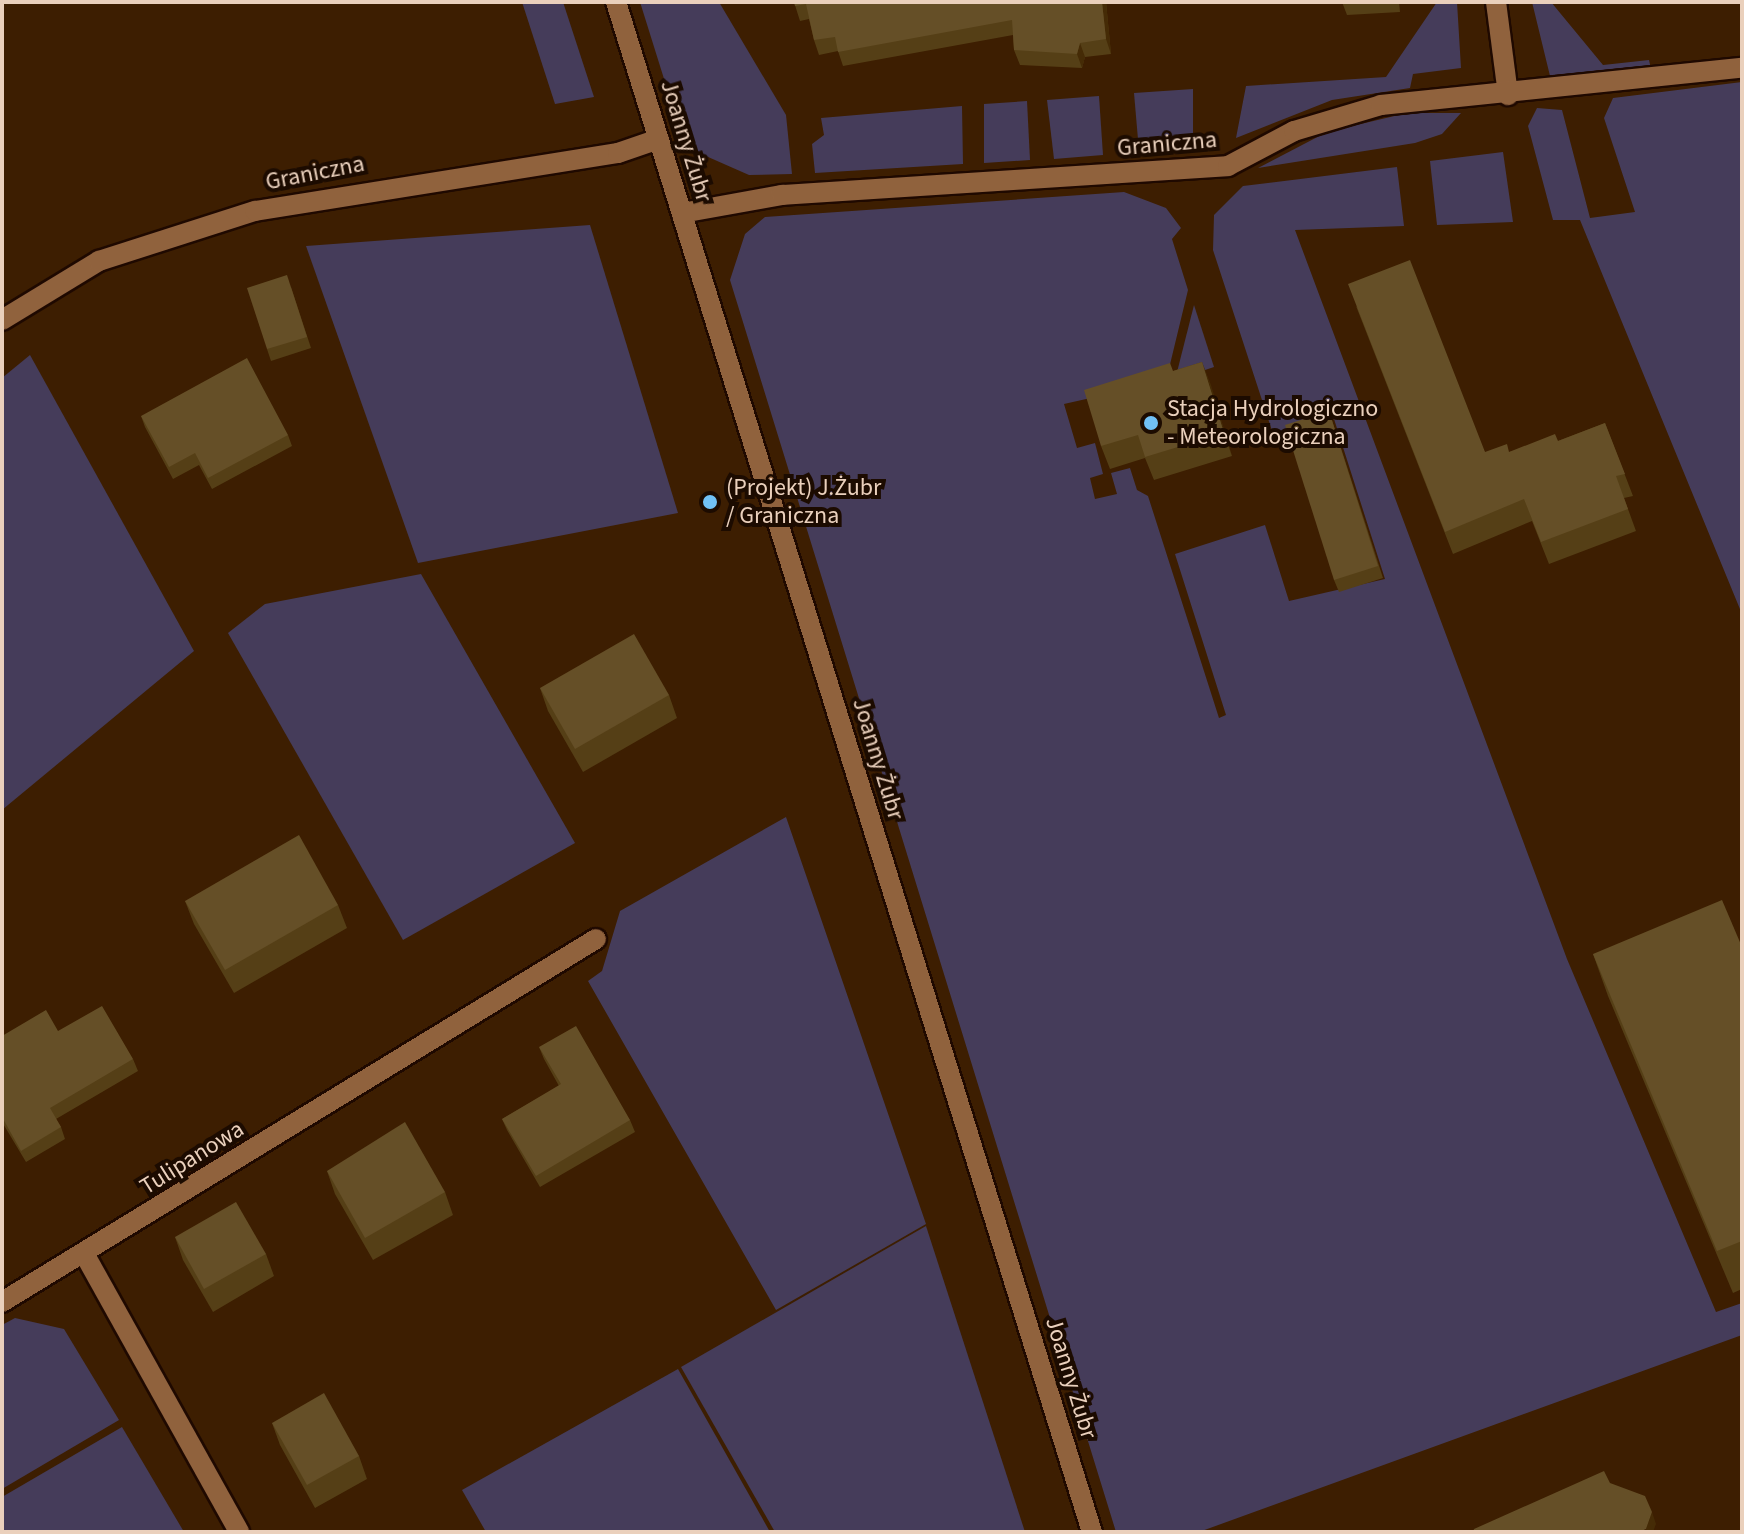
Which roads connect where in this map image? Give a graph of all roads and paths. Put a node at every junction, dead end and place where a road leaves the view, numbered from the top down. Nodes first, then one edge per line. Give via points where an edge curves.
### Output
1 (616, 2) edge
2 (1496, 2) edge
3 (1742, 68) edge
4 (1508, 95) junction
5 (659, 139) junction
6 (682, 213) junction
7 (2, 320) edge
8 (596, 939) dead end
9 (85, 1255) junction
10 (2, 1302) edge
11 (239, 1532) edge
12 (1092, 1532) edge

1 - 5 street, Joanny Żubr
2 - 4 street
3 - 4 street, Graniczna
4 - 6 street, Graniczna via 1336,114 1228,166 782,195
5 - 6 street, Joanny Żubr
5 - 7 street, Graniczna via 618,153 255,211 99,261
6 - 12 street, Joanny Żubr
8 - 9 street, Tulipanowa
9 - 10 street, Tulipanowa
9 - 11 street

